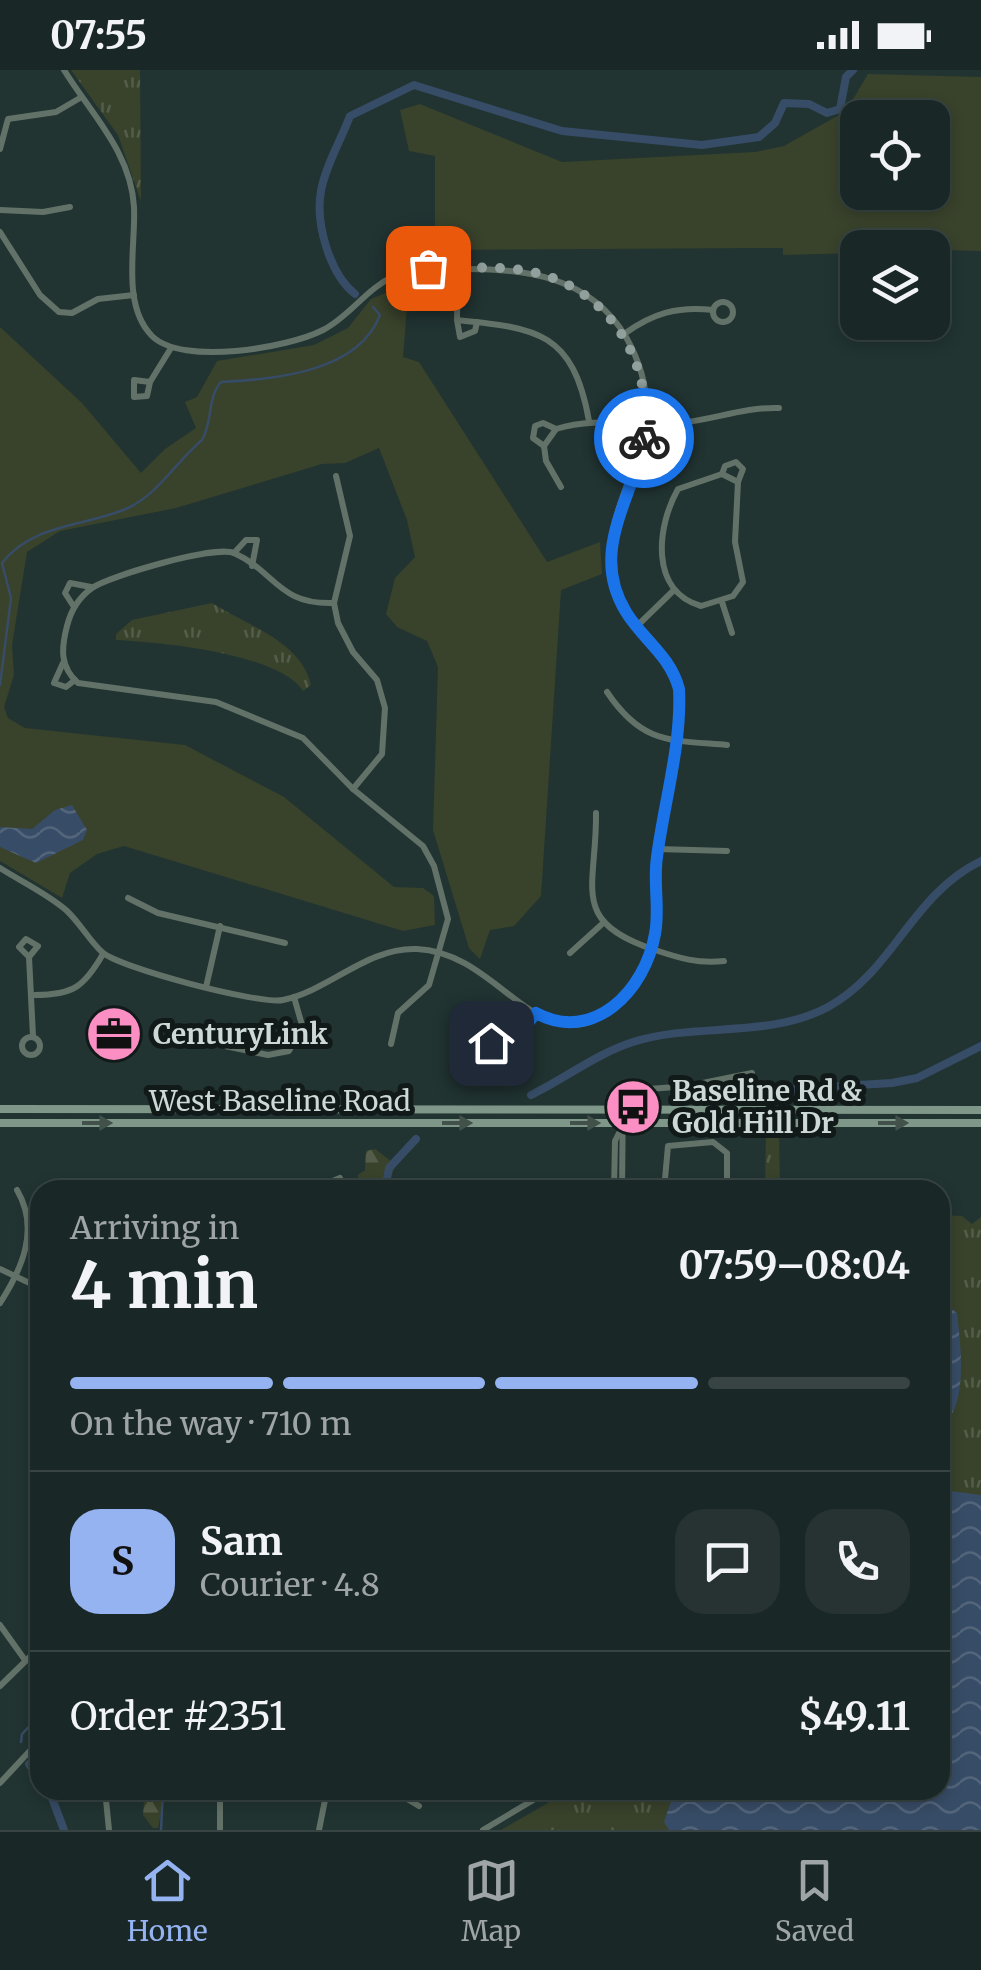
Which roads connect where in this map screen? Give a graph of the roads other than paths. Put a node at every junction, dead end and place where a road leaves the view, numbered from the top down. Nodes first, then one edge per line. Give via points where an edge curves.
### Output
1 (64, 70) edge
2 (80, 98) junction
3 (0, 149) edge
4 (70, 207) dead end
5 (0, 210) edge
6 (0, 232) edge
7 (458, 268) junction
8 (134, 295) junction
9 (713, 310) dead end
10 (457, 320) junction
11 (477, 322) junction
12 (624, 334) junction
13 (171, 348) junction
14 (150, 382) dead end
15 (779, 408) dead end
16 (589, 420) junction
17 (646, 422) junction
18 (556, 428) junction
19 (544, 446) junction
20 (722, 474) junction
21 (336, 476) dead end
22 (738, 482) junction
23 (561, 487) dead end
24 (234, 553) junction
25 (252, 566) junction
26 (92, 588) junction
27 (674, 590) junction
28 (722, 602) junction
29 (334, 603) junction
30 (74, 607) junction
31 (636, 627) junction
32 (732, 633) dead end
33 (64, 662) junction
34 (75, 680) junction
35 (607, 692) dead end
36 (674, 740) junction
37 (727, 745) dead end
38 (354, 789) junction
39 (596, 812) dead end
40 (658, 849) junction
41 (727, 851) dead end
42 (1, 872) edge
43 (128, 898) dead end
44 (601, 925) junction
45 (220, 926) junction
46 (285, 943) dead end
47 (652, 949) junction
48 (439, 951) junction
49 (570, 953) dead end
50 (103, 954) junction
51 (29, 957) dead end
52 (724, 961) dead end
53 (206, 987) junction
54 (34, 995) junction
55 (294, 997) junction
56 (536, 1013) junction
57 (33, 1036) dead end
58 (191, 1040) dead end
59 (491, 1043) dead end
60 (391, 1044) dead end
61 (752, 1073) dead end
62 (0, 1109) edge
63 (621, 1110) junction
64 (959, 1110) junction
65 (981, 1110) edge
66 (0, 1123) edge
67 (960, 1123) junction
68 (981, 1123) edge
69 (620, 1128) junction
70 (340, 1178) dead end
71 (332, 1180) edge
72 (614, 1180) edge
73 (622, 1180) edge
74 (664, 1180) edge
75 (726, 1180) edge
76 (17, 1190) dead end
77 (27, 1211) junction
78 (30, 1211) edge
79 (0, 1269) edge
80 (18, 1276) junction
81 (30, 1283) edge
82 (0, 1304) edge
83 (0, 1624) edge
84 (30, 1655) edge
85 (25, 1660) junction
86 (0, 1686) edge
87 (30, 1751) edge
88 (1, 1781) edge
89 (107, 1800) edge
90 (220, 1800) edge
91 (326, 1800) edge
92 (409, 1800) edge
93 (533, 1800) edge
94 (419, 1806) dead end
95 (109, 1830) edge
96 (220, 1830) edge
97 (318, 1830) edge
98 (483, 1830) edge

1 - 2 street
2 - 3 street via 56,112 8,119
2 - 8 street via 112,139 130,179
4 - 5 street
6 - 8 street via 40,295 59,312
7 - 10 street
7 - 12 street via 509,268 558,279
7 - 13 street via 393,277 328,328 302,338 199,354
8 - 13 street via 143,323
9 - 12 street via 676,309
10 - 11 street
10 - 11 street via 460,337 475,332
11 - 16 street via 522,328 559,350 580,379
12 - 17 street via 644,384
13 - 14 street
15 - 17 street
16 - 17 street
16 - 18 street
17 - 31 street via 610,556 617,593
18 - 19 street
18 - 19 street via 535,426 533,438
19 - 23 street
20 - 22 street
20 - 22 street via 736,462 743,469
20 - 27 street via 686,483 673,498 660,562
21 - 29 street via 350,536
22 - 28 street via 743,582
24 - 25 street
24 - 25 street via 246,540 257,540
24 - 26 street via 203,552
25 - 29 street via 290,596
26 - 30 street
26 - 30 street via 70,583 66,593
27 - 28 street via 701,606
27 - 31 street
28 - 32 street
29 - 38 street via 344,638 376,680 385,708 382,754
30 - 33 street
31 - 36 street via 676,676
33 - 34 street
33 - 34 street via 54,683 66,687
34 - 38 street via 93,688 189,696 258,718 302,738
35 - 36 street via 639,730
36 - 37 street
36 - 40 street
38 - 48 street via 414,836 434,866 448,909
39 - 44 street via 593,899
40 - 41 street
40 - 47 street
42 - 50 street via 67,911
43 - 45 street via 158,913
44 - 47 street
44 - 49 street
45 - 46 street
45 - 53 street
47 - 52 street via 690,962
47 - 56 street via 634,982 599,1018 565,1024
48 - 55 street via 389,951
48 - 56 street via 476,966
48 - 60 street via 430,985 398,1013
50 - 53 street
50 - 54 street via 74,992
51 - 54 street
53 - 55 street via 260,1002
54 - 57 street
55 - 58 street via 302,1024 289,1050 268,1054
56 - 59 street via 514,1040
61 - 63 street via 688,1086 628,1088
62 - 63 main road, West Baseline Road
63 - 64 main road, West Baseline Road
63 - 69 street
64 - 65 main road, West Baseline Road
64 - 67 main road
66 -> 69 main road, West Baseline Road
67 - 68 main road, West Baseline Road
69 -> 67 main road, West Baseline Road
69 - 72 street
69 - 73 street
70 - 71 street
74 - 75 street via 670,1144 713,1142 727,1153
76 - 77 street
77 - 78 street
77 - 80 street
79 - 80 street
80 - 81 street
80 - 82 street
83 - 85 street
84 - 85 street
85 - 86 street
87 - 88 street
89 - 95 street
90 - 96 street
91 - 97 street
92 - 94 street
93 - 98 street

